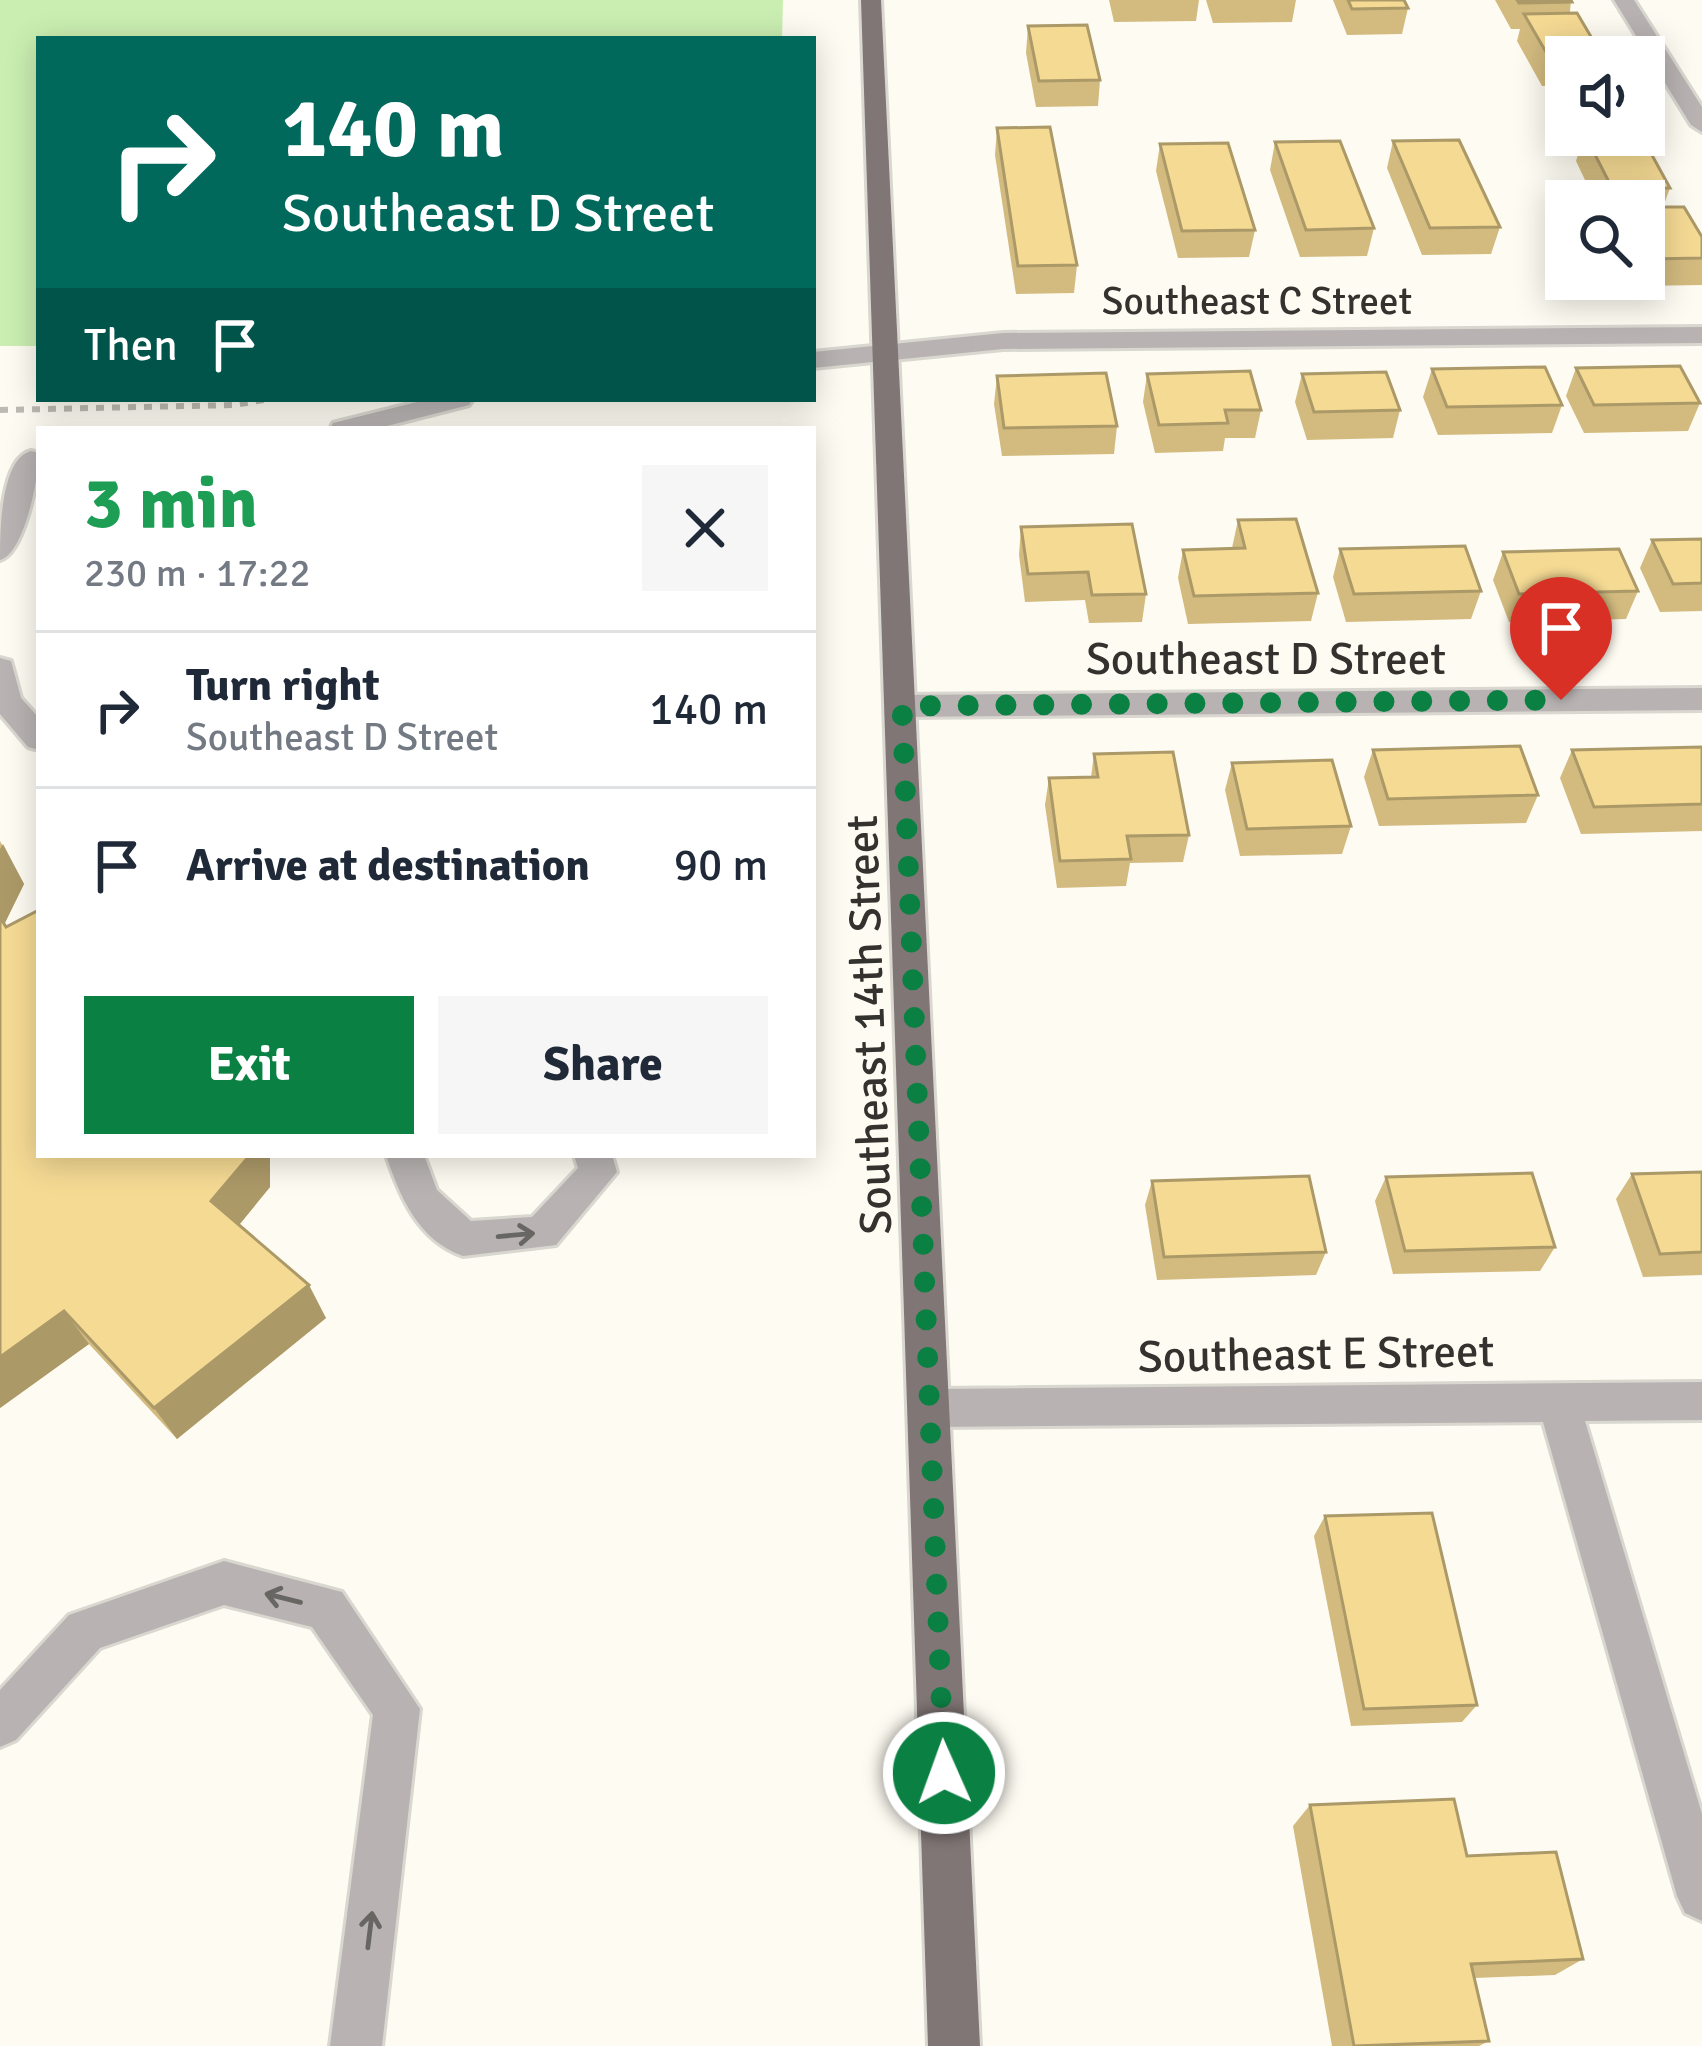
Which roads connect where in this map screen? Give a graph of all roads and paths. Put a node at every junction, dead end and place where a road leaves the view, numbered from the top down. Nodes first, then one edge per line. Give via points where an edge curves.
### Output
1 (871, 0) edge
2 (1624, 0) edge
3 (1702, 125) edge
4 (1702, 335) edge
5 (888, 353) junction
6 (816, 360) edge
7 (252, 402) edge
8 (448, 402) edge
9 (0, 410) edge
10 (355, 426) edge
11 (0, 459) edge
12 (35, 459) edge
13 (0, 551) edge
14 (0, 668) edge
15 (36, 692) edge
16 (1702, 699) edge
17 (6, 701) junction
18 (902, 706) junction
19 (36, 736) edge
20 (406, 1158) edge
21 (594, 1158) edge
22 (1702, 1401) edge
23 (1558, 1402) junction
24 (932, 1408) junction
25 (0, 1724) edge
26 (1702, 1897) edge
27 (356, 2046) edge
28 (954, 2046) edge

1 - 5 main road, Southeast 14th Street
2 - 3 street
4 - 5 street, Southeast C Street via 1003,340
5 - 6 street, Southeast C Street
5 - 18 main road, Southeast 14th Street
7 - 9 path
8 - 10 street
11 - 12 street
12 - 13 street
14 - 17 street
15 - 17 street
16 - 18 street, Southeast D Street
17 - 19 street
18 - 24 main road, Southeast 14th Street
20 -> 21 street via 421,1200 463,1239 542,1233 598,1172
22 - 23 street, Southeast E Street
23 - 24 street, Southeast E Street
23 - 26 street
24 - 28 main road, Southeast 14th Street
27 -> 25 street via 398,1709 326,1608 224,1583 85,1631

